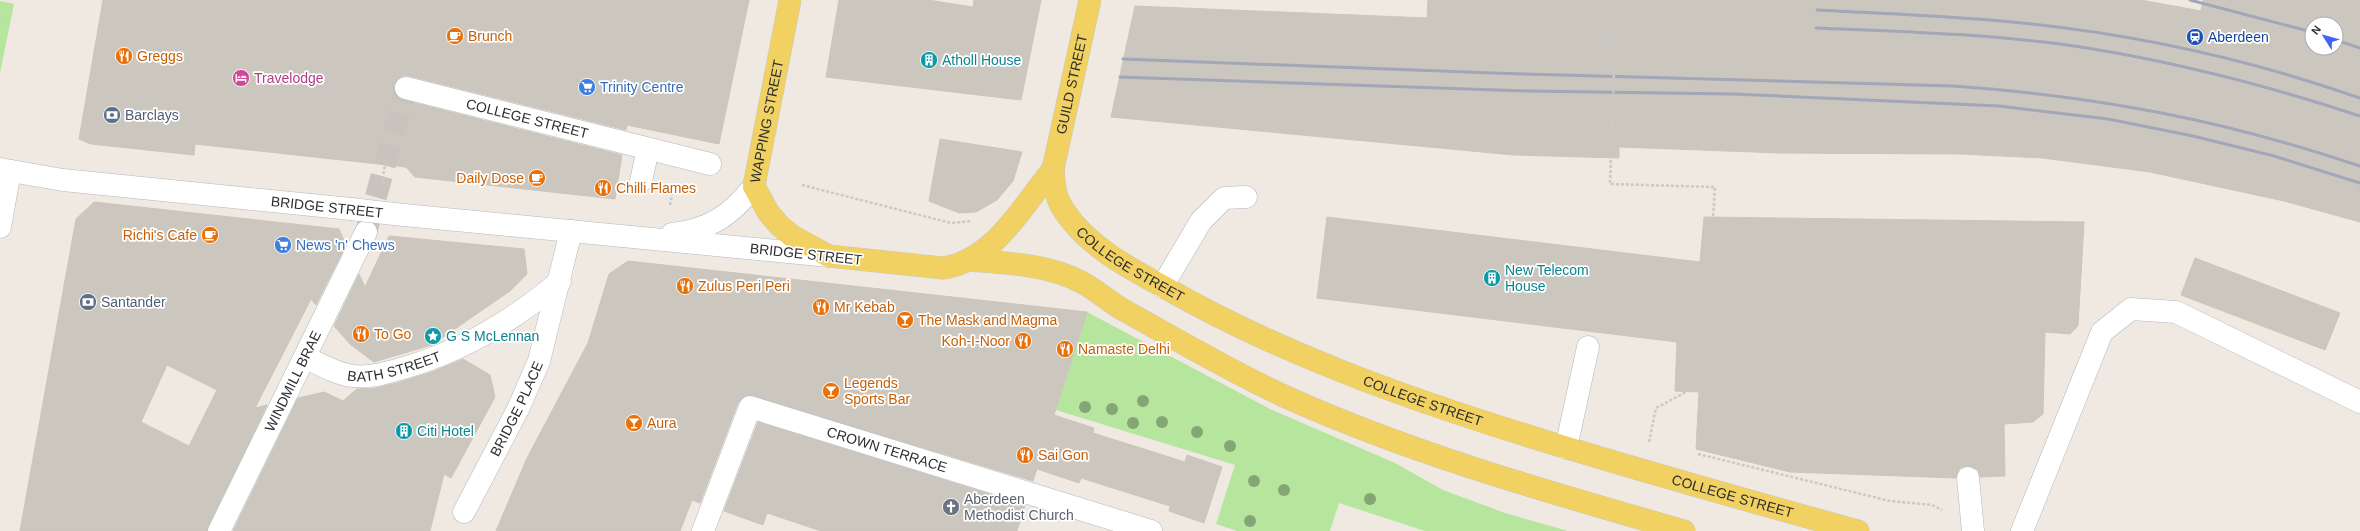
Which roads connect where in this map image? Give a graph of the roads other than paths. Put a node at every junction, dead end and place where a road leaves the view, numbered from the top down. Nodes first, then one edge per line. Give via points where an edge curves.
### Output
1 (790, 0) edge
2 (1090, 0) edge
3 (406, 88) dead end
4 (648, 149) junction
5 (710, 164) road end
6 (1053, 169) junction
7 (5, 170) edge
8 (641, 181) dead end
9 (754, 186) junction
10 (1246, 197) dead end
11 (0, 227) edge
12 (571, 231) junction
13 (366, 232) tunnel mouth
14 (643, 238) junction
15 (829, 256) junction
16 (968, 260) junction
17 (560, 281) junction
18 (1162, 287) junction
19 (1588, 347) dead end
20 (305, 357) junction
21 (2360, 402) edge
22 (1566, 448) junction
23 (1968, 478) dead end
24 (464, 512) dead end
25 (219, 531) edge
26 (703, 531) edge
27 (1151, 531) edge
28 (1684, 531) edge
29 (1858, 531) edge
30 (1973, 531) edge
31 (2022, 531) edge

1 - 9 main road, WAPPING STREET, bridge
2 - 6 main road, GUILD STREET, bridge
3 - 4 street, COLLEGE STREET
4 - 5 street, COLLEGE STREET
4 - 8 street
6 - 16 main road, BRIDGE STREET via 994,241
6 - 18 main road, COLLEGE STREET via 1054,192 1064,211 1076,225 1098,246
7 - 11 street
7 - 12 street, BRIDGE STREET, bridge via 62,180
9 - 14 street, BRIDGE STREET via 735,208 707,226 693,232
9 - 15 main road, WAPPING STREET via 768,212 779,225 798,240
10 - 18 street via 1224,198 1201,221
12 - 14 street, BRIDGE STREET
12 - 17 street, BRIDGE PLACE
13 - 20 street, WINDMILL BRAE
14 - 15 street, BRIDGE STREET
15 - 16 main road, BRIDGE STREET via 943,268 954,267
16 - 28 main road, BRIDGE STREET via 1025,265 1082,282 1100,296 1176,340 1283,396 1476,469
17 - 20 street, BATH STREET via 512,318 470,343 443,355 386,373 352,376
17 - 24 street, BRIDGE PLACE via 539,361 518,409
18 - 22 main road, COLLEGE STREET via 1237,327 1309,359 1396,393
19 - 22 street
20 - 25 street, WINDMILL BRAE
21 - 31 street via 2176,312 2131,309 2102,332
22 - 29 main road, COLLEGE STREET
23 - 30 street
26 - 27 street, CROWN TERRACE via 750,407

